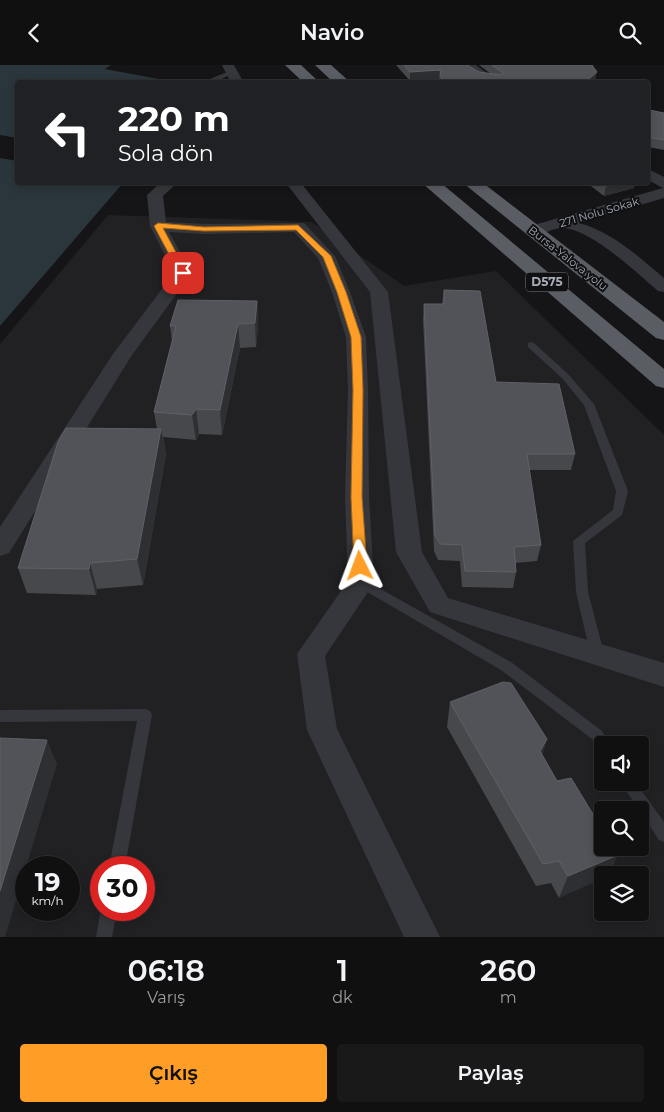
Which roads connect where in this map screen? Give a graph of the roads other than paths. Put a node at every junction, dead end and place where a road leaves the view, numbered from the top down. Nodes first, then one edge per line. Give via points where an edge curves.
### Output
1 (292, 65) edge
2 (322, 65) edge
3 (470, 65) edge
4 (233, 73) edge
5 (213, 80) edge
6 (310, 80) edge
7 (340, 80) edge
8 (489, 80) edge
9 (650, 175) edge
10 (664, 184) edge
11 (167, 185) edge
12 (295, 185) edge
13 (432, 185) edge
14 (475, 185) edge
15 (664, 193) edge
16 (560, 223) junction
17 (158, 226) junction
18 (533, 231) junction
19 (664, 287) edge
20 (664, 333) edge
21 (530, 345) dead end
22 (664, 381) edge
23 (0, 547) edge
24 (362, 583) junction
25 (597, 653) junction
26 (664, 675) edge
27 (0, 716) edge
28 (598, 736) edge
29 (634, 791) edge
30 (664, 835) edge
31 (119, 856) edge
32 (107, 921) edge
33 (104, 937) edge
34 (422, 937) edge

1 - 6 highway
2 - 7 highway
3 - 8 street via 471,69
4 - 5 lane
9 - 10 street
11 - 17 street via 155,195
12 - 25 street via 379,292 410,552 439,605
13 - 22 highway, D575
14 - 18 highway, Bursa-Yalova yolu / D575
15 - 16 street, 271 Nolu Sokak
16 - 18 street, 271 Nolu Sokak
16 - 19 street via 591,231
17 - 23 street via 183,273 123,354
17 - 24 street via 204,229 298,227 326,256 356,337 357,497
18 - 20 highway, Bursa-Yalova yolu / D575
21 - 25 lane via 565,376 589,404 622,491 618,512 579,541 582,592
24 - 28 lane via 506,666
24 - 34 street via 311,654 322,731
25 - 26 street
27 - 31 lane via 145,715
29 - 30 lane
32 - 33 lane

